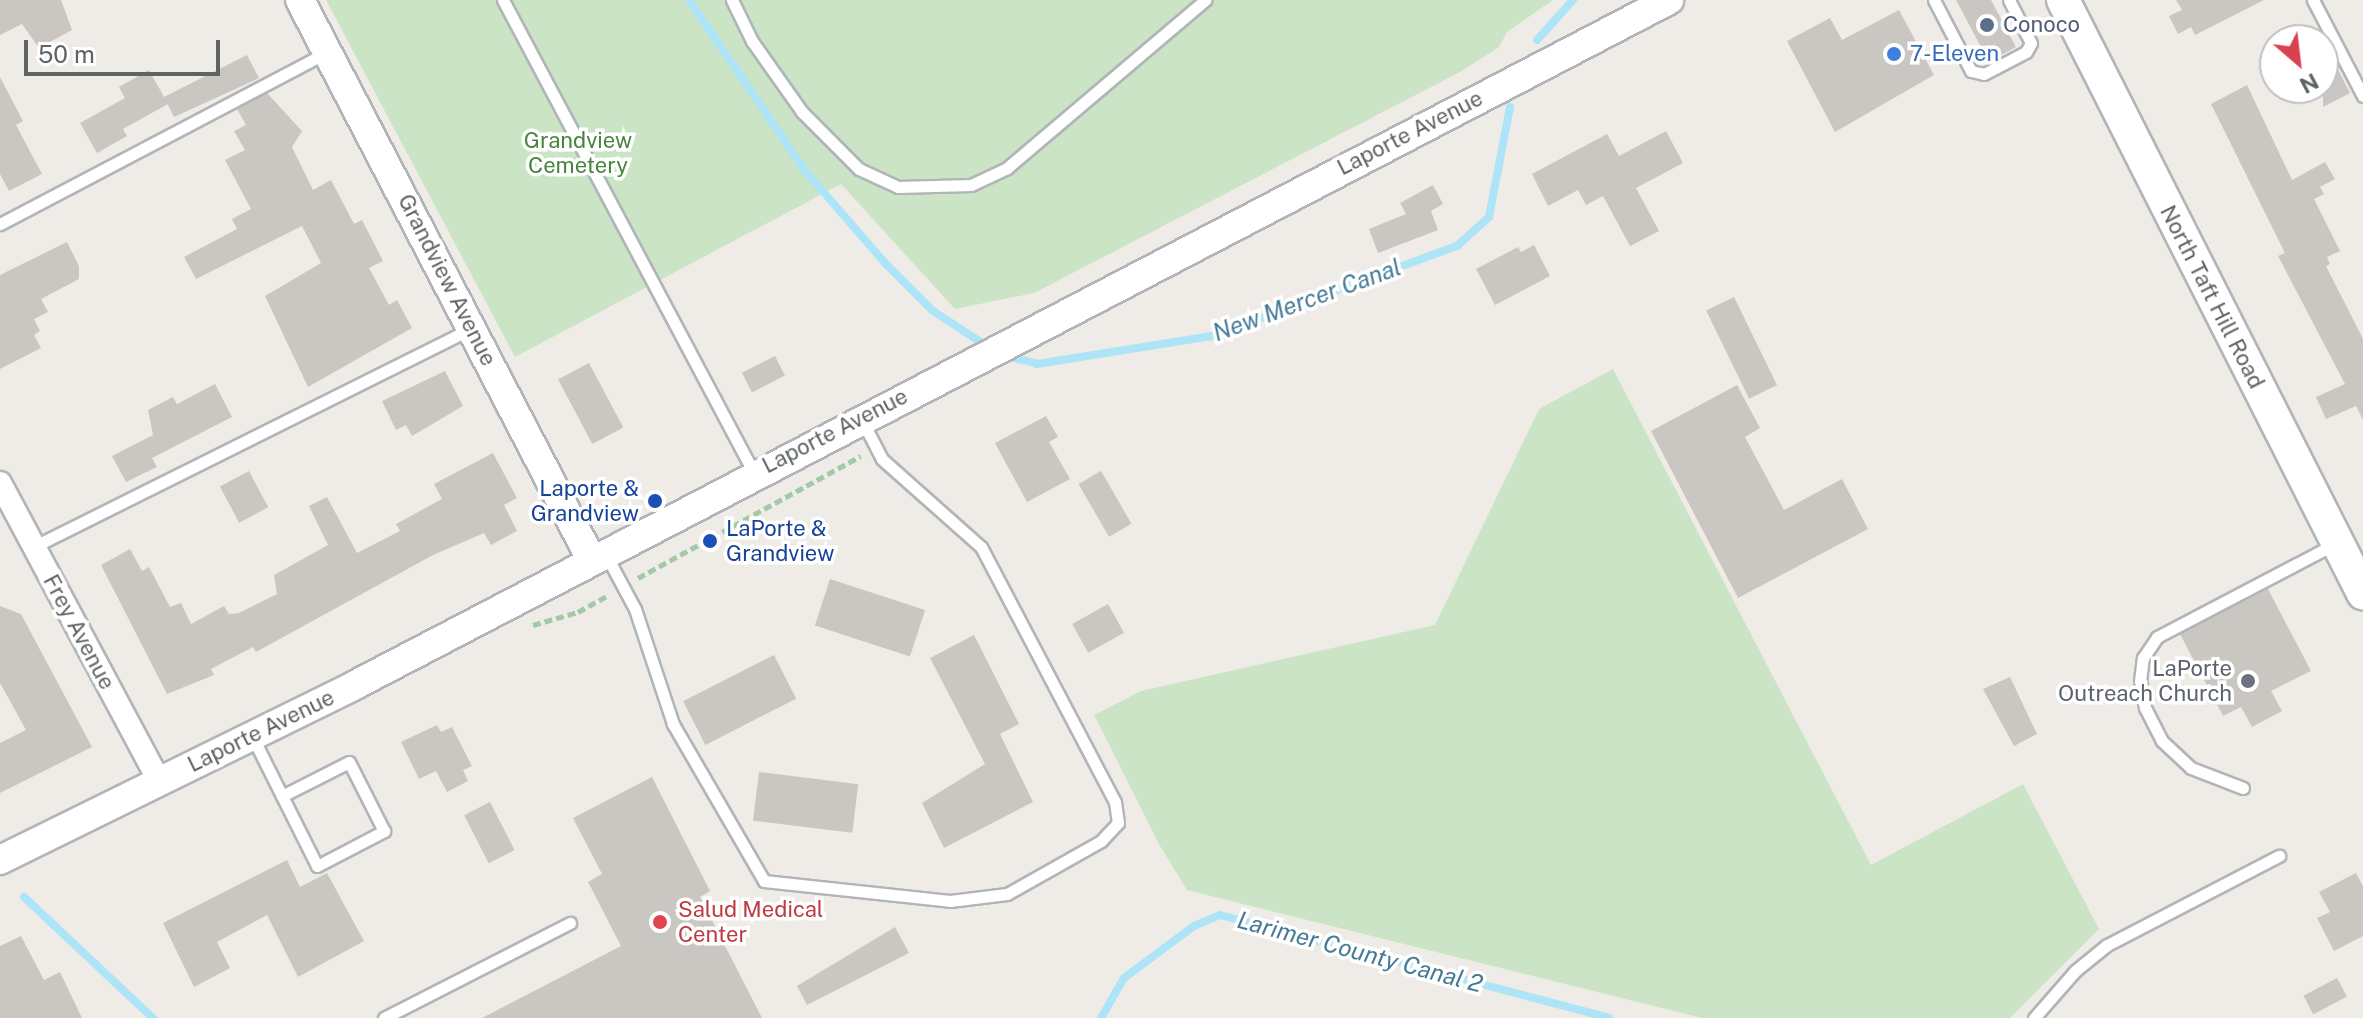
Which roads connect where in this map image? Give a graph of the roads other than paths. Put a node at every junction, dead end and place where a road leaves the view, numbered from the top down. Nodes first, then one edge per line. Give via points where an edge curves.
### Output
1 (300, 0) edge
2 (503, 0) edge
3 (732, 0) edge
4 (1205, 0) edge
5 (1669, 0) edge
6 (1934, 0) edge
7 (2010, 0) edge
8 (2063, 0) edge
9 (2313, 0) edge
10 (328, 52) junction
11 (2363, 96) edge
12 (0, 224) edge
13 (472, 328) junction
14 (860, 418) junction
15 (754, 473) junction
16 (0, 483) edge
17 (2337, 542) junction
18 (33, 547) junction
19 (598, 558) junction
20 (2363, 593) edge
21 (252, 736) junction
22 (159, 781) junction
23 (2243, 788) dead end
24 (282, 796) junction
25 (2279, 856) dead end
26 (0, 860) edge
27 (570, 923) dead end
28 (384, 1018) edge
29 (2034, 1018) edge

1 - 10 street, Grandview Avenue
2 - 15 lane
3 - 4 lane via 752,41 802,112 859,169 898,187 971,185 1007,168
5 - 14 street, Laporte Avenue
6 - 7 lane via 1971,71 1984,74 2026,52 2031,43
8 - 17 main road, North Taft Hill Road
9 - 11 lane
10 - 12 lane
10 - 13 street, Grandview Avenue
13 - 18 lane
13 - 19 street, Grandview Avenue
14 - 15 street, Laporte Avenue
14 - 19 lane via 876,448 923,500 981,547 1115,802 1118,823 1101,841 1007,894 950,901 764,881 673,724 623,587
15 - 19 street, Laporte Avenue
16 - 18 street, Frey Avenue
17 - 20 main road, North Taft Hill Road
17 - 23 lane via 2157,637 2143,658 2145,708 2162,741 2191,768
18 - 22 street, Frey Avenue
19 - 21 street, Laporte Avenue
21 - 22 street, Laporte Avenue
21 - 24 lane
22 - 26 street, Laporte Avenue
24 - 24 lane via 349,762 384,831 317,866
25 - 29 lane via 2107,945 2075,971
27 - 28 lane

